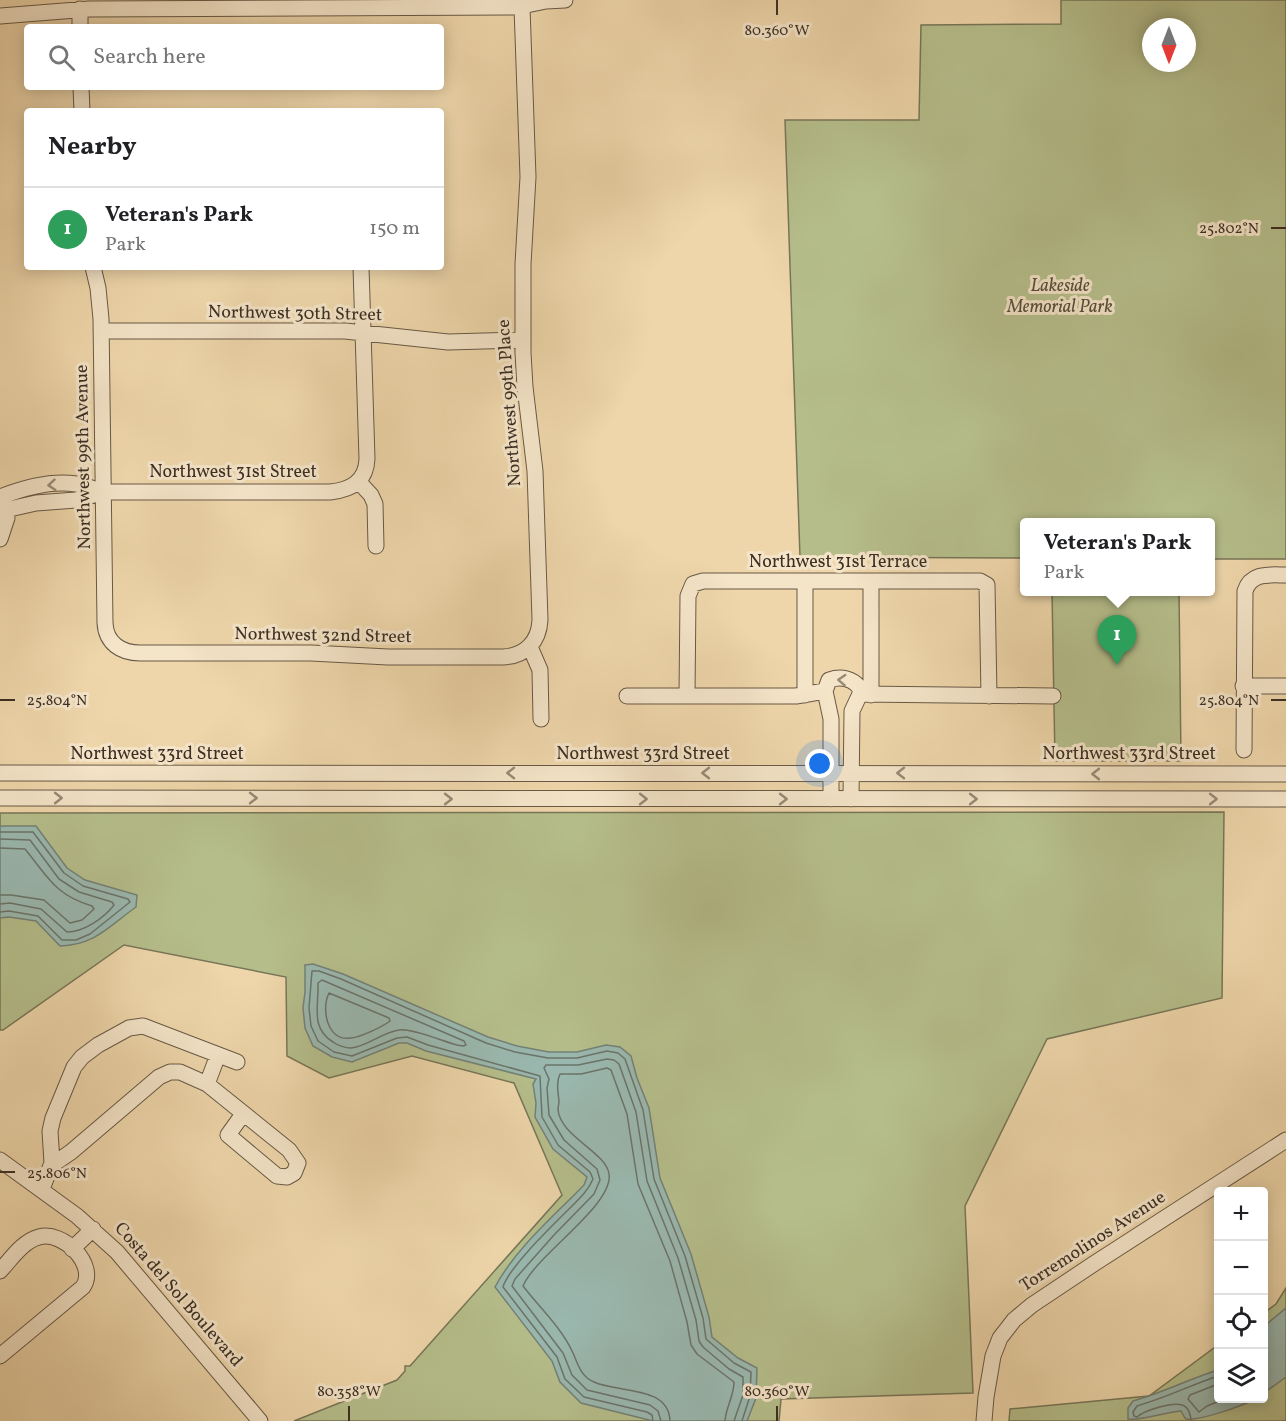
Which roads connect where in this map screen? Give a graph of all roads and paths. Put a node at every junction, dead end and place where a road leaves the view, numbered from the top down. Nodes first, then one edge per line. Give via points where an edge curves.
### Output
1 (565, 0) edge
2 (522, 7) junction
3 (80, 9) junction
4 (0, 16) edge
5 (80, 24) edge
6 (81, 90) edge
7 (82, 108) edge
8 (94, 270) edge
9 (361, 270) edge
10 (101, 331) junction
11 (363, 332) junction
12 (524, 340) junction
13 (358, 481) junction
14 (104, 492) junction
15 (2, 502) edge
16 (0, 539) edge
17 (376, 546) dead end
18 (1286, 575) edge
19 (805, 581) junction
20 (871, 581) junction
21 (114, 644) joint
22 (530, 647) junction
23 (1244, 686) junction
24 (1286, 686) edge
25 (825, 691) junction
26 (805, 695) junction
27 (627, 696) dead end
28 (687, 696) junction
29 (989, 696) junction
30 (1053, 696) dead end
31 (862, 699) junction
32 (828, 707) junction
33 (542, 719) dead end
34 (1244, 750) dead end
35 (0, 773) edge
36 (831, 773) junction
37 (851, 773) junction
38 (1286, 774) edge
39 (0, 798) edge
40 (831, 799) junction
41 (851, 799) junction
42 (1286, 799) edge
43 (218, 1055) junction
44 (237, 1062) dead end
45 (207, 1084) junction
46 (243, 1114) junction
47 (1286, 1140) edge
48 (0, 1160) edge
49 (52, 1165) junction
50 (42, 1189) junction
51 (93, 1229) junction
52 (72, 1249) junction
53 (0, 1271) edge
54 (0, 1356) edge
55 (261, 1421) edge
56 (984, 1421) edge

1 - 2 street
2 - 3 street
2 - 12 street, Northwest 99th Place via 528,177
3 - 4 street
3 - 5 street
6 - 7 street
8 - 10 street, Northwest 99th Avenue via 99,288
9 - 11 street
10 - 11 street, Northwest 30th Street
10 - 14 street, Northwest 99th Avenue
11 - 12 street, Northwest 30th Street via 448,342
11 - 13 street via 367,459
12 - 22 street, Northwest 99th Place via 536,481 540,620
13 - 14 street, Northwest 31st Street via 349,489 330,492
13 - 17 street via 375,504
14 - 15 street, Northwest 31st Street via 76,500
14 - 21 street, Northwest 99th Avenue via 105,623 106,633
15 - 16 street via 6,526
18 - 23 street via 1256,576 1246,588
19 - 20 street, Northwest 31st Terrace
19 - 26 street
19 - 28 street, Northwest 31st Terrace via 704,581 691,586
20 - 29 street, Northwest 31st Terrace via 986,584
20 - 31 street
21 - 22 street, Northwest 32nd Street via 127,652 140,653 387,657 509,657
22 - 33 street via 540,670
23 - 24 street
23 - 34 street
25 - 26 street
31 -> 25 street via 858,684 844,678 829,681
25 - 32 street
26 - 28 street
27 - 28 street
29 - 30 street
29 - 31 street
31 - 32 street
31 - 37 street
32 - 36 street
36 -> 35 street, Northwest 33rd Street
36 - 37 street, Northwest 33rd Street
36 - 40 street
38 -> 37 street, Northwest 33rd Street
37 - 41 street
39 -> 40 street
40 - 41 street
41 -> 42 street
43 - 44 street
43 - 45 street
43 - 49 street via 143,1026 129,1028 98,1045 78,1061 55,1111 50,1131
45 - 46 street
45 - 49 street via 180,1072 164,1074
46 - 46 street via 294,1154 298,1163 294,1173 277,1176 228,1135
47 - 56 street, Torremolinos Avenue via 1086,1268 1014,1320 1000,1338 993,1356
48 - 50 street, Costa del Sol Boulevard
49 - 50 street
50 - 51 street, Costa del Sol Boulevard
51 - 52 street
51 - 55 street, Costa del Sol Boulevard via 136,1272
52 - 53 street via 55,1237 38,1237 21,1248
52 - 54 street via 87,1267 83,1287

